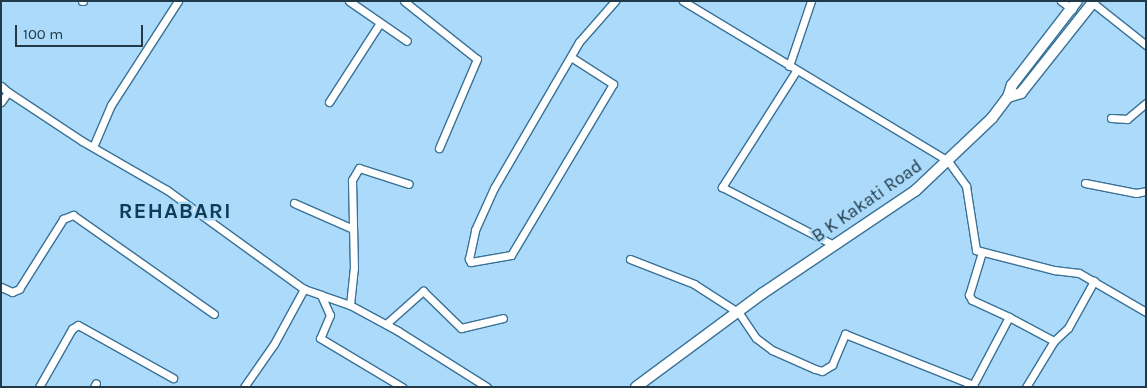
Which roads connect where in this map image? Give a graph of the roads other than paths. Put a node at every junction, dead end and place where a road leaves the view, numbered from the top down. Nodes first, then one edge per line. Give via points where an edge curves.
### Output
1 (178, 1) edge
2 (349, 1) edge
3 (404, 1) edge
4 (615, 1) edge
5 (683, 1) edge
6 (812, 1) edge
7 (1061, 1) edge
8 (1093, 2) edge
9 (1075, 5) edge
10 (380, 23) junction
11 (407, 41) dead end
12 (1146, 45) edge
13 (570, 57) junction
14 (789, 66) junction
15 (796, 71) junction
16 (1, 86) edge
17 (8, 92) junction
18 (1008, 98) junction
19 (1, 102) edge
20 (329, 102) dead end
21 (1146, 104) edge
22 (1111, 118) dead end
23 (93, 147) junction
24 (439, 148) dead end
25 (948, 161) junction
26 (1084, 183) dead end
27 (410, 184) dead end
28 (1146, 191) edge
29 (294, 203) dead end
30 (353, 229) junction
31 (834, 245) junction
32 (982, 252) junction
33 (630, 259) dead end
34 (1094, 281) junction
35 (1, 286) edge
36 (304, 289) junction
37 (321, 295) junction
38 (350, 305) junction
39 (739, 312) junction
40 (1146, 312) edge
41 (214, 314) dead end
42 (1009, 317) junction
43 (503, 318) dead end
44 (386, 324) junction
45 (1054, 341) junction
46 (173, 378) dead end
47 (973, 386) edge
48 (39, 387) edge
49 (244, 387) edge
50 (402, 387) edge
51 (487, 387) edge
52 (636, 387) edge
53 (1026, 387) edge

1 - 23 street via 111,105
2 - 10 street
3 - 24 street via 477,60
4 - 13 street
5 - 14 street
6 - 14 street
7 - 9 street
8 - 12 street
8 - 18 main road via 1022,92
9 - 18 main road, B K Kakati Road via 1012,85
10 - 11 street
10 - 20 street
13 - 13 street via 484,209 472,240 471,262 511,255 613,84
14 - 15 street
15 - 25 street
15 - 31 street via 722,187
16 - 17 street
17 - 19 street
17 - 23 street
18 - 25 main road, B K Kakati Road
21 - 22 street via 1126,119
23 - 36 street via 167,190
25 - 31 main road, B K Kakati Road via 915,191
25 - 32 street via 966,186 976,250
26 - 28 street via 1136,193
27 - 30 street via 360,168 352,180
29 - 30 street
30 - 38 street via 354,268
31 - 39 main road, B K Kakati Road
32 - 34 street via 1080,273
32 - 42 street via 969,295 972,300
33 - 39 street via 694,284
34 - 40 street
34 - 45 street via 1068,328
35 - 41 street via 12,292 19,289 63,219 73,215
36 - 37 street
36 - 49 street via 274,344
37 - 38 street
37 - 50 street via 330,315 320,338
38 - 44 street
39 - 47 street via 756,338 772,350 815,369 822,371 832,365 845,334
39 - 52 main road, B K Kakati Road
42 - 45 street
42 - 47 street
43 - 44 street via 461,328 423,290
44 - 51 street
45 - 53 street
46 - 48 street via 78,325 72,329

